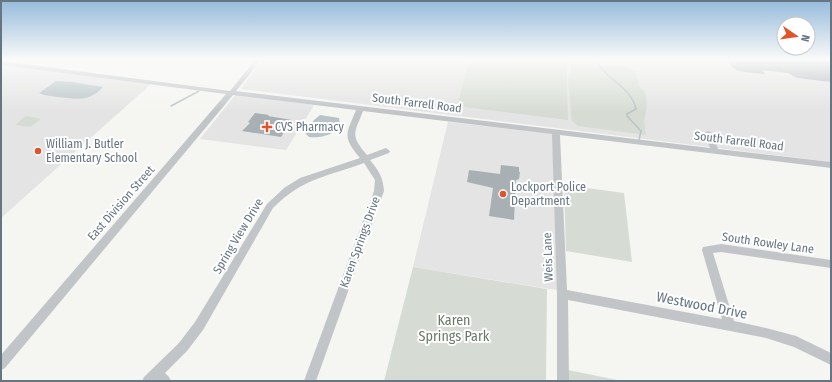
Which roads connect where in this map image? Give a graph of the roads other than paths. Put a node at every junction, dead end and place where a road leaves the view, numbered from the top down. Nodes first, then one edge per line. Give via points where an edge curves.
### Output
1 (107, 77) edge
2 (245, 77) edge
3 (232, 93) junction
4 (361, 108) junction
5 (556, 132) junction
6 (708, 133) dead end
7 (386, 150) dead end
8 (715, 151) junction
9 (365, 158) junction
10 (831, 165) edge
11 (831, 264) edge
12 (562, 294) junction
13 (729, 325) junction
14 (831, 359) edge
15 (1, 364) edge
16 (156, 378) edge
17 (310, 381) edge
18 (563, 381) edge

1 - 3 street, South Farrell Road
2 - 3 street, East Division Street
3 - 4 street, South Farrell Road
3 - 15 street, East Division Street
4 - 5 street, South Farrell Road
4 - 9 street, Karen Springs Drive via 350,134 353,144
5 - 8 street, South Farrell Road
5 - 12 street, Weis Lane
6 - 8 street
7 - 9 street, Spring View Drive
8 - 10 street, South Farrell Road
9 - 16 street, Spring View Drive via 304,179 280,194 270,206 199,326
9 - 17 street, Karen Springs Drive via 379,180 378,191
11 - 13 street, South Rowley Lane via 721,248 707,250
12 - 13 street, Westwood Drive
12 - 18 street, Weis Lane
13 - 14 street, Westwood Drive via 796,342

